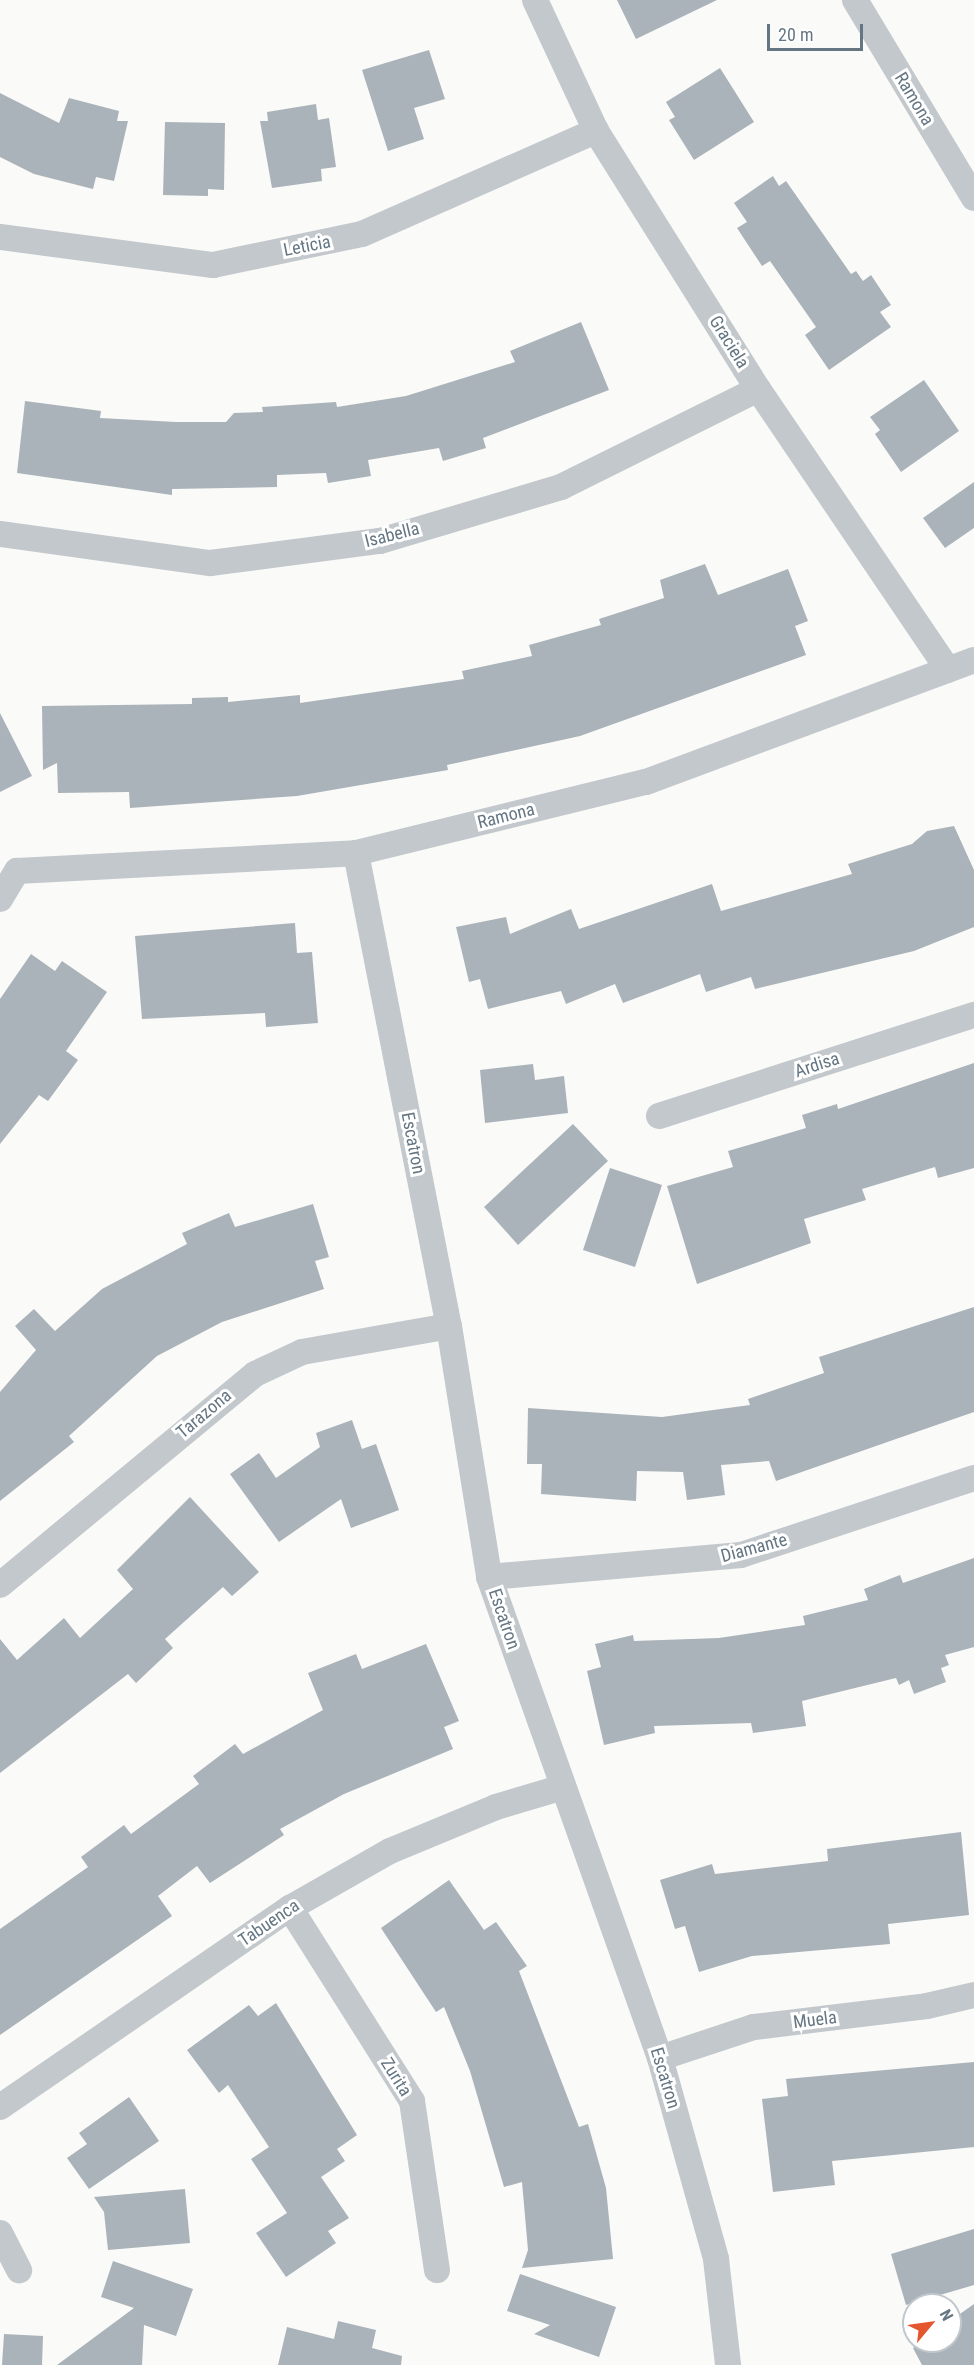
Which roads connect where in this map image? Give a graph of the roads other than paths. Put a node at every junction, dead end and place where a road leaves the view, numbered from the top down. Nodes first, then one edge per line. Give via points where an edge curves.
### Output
1 (536, 0) edge
2 (855, 0) edge
3 (596, 131) junction
4 (974, 198) edge
5 (0, 237) edge
6 (758, 389) junction
7 (0, 534) edge
8 (974, 660) edge
9 (948, 670) junction
10 (356, 854) junction
11 (0, 899) edge
12 (974, 1015) edge
13 (659, 1116) dead end
14 (449, 1326) junction
15 (974, 1478) edge
16 (489, 1577) junction
17 (0, 1585) edge
18 (562, 1787) junction
19 (290, 1908) junction
20 (974, 1995) edge
21 (660, 2058) junction
22 (0, 2107) edge
23 (0, 2233) edge
24 (19, 2270) dead end
25 (437, 2270) dead end
26 (728, 2365) edge

1 - 3 street, Graciela
2 - 4 street, Ramona
3 - 5 street, Leticia via 362,234 213,265
3 - 6 street, Graciela
6 - 7 street, Isabella via 561,486 380,541 210,563
6 - 9 street, Graciela
8 - 9 street, Ramona
9 - 10 street, Ramona via 646,782
10 - 11 street, Ramona via 17,871
10 - 14 street, Escatron
12 - 13 street, Ardisa
14 - 16 street, Escatron
14 - 17 street, Tarazona via 302,1352 255,1374
15 - 16 street, Diamante via 741,1555
16 - 18 street, Escatron
18 - 19 street, Tabuenca via 496,1807 390,1851
18 - 21 street, Escatron
19 - 22 street, Tabuenca
19 - 25 street, Zurita via 412,2101
20 - 21 street, Muela via 927,2006 754,2027
21 - 26 street, Escatron via 716,2259
23 - 24 street

